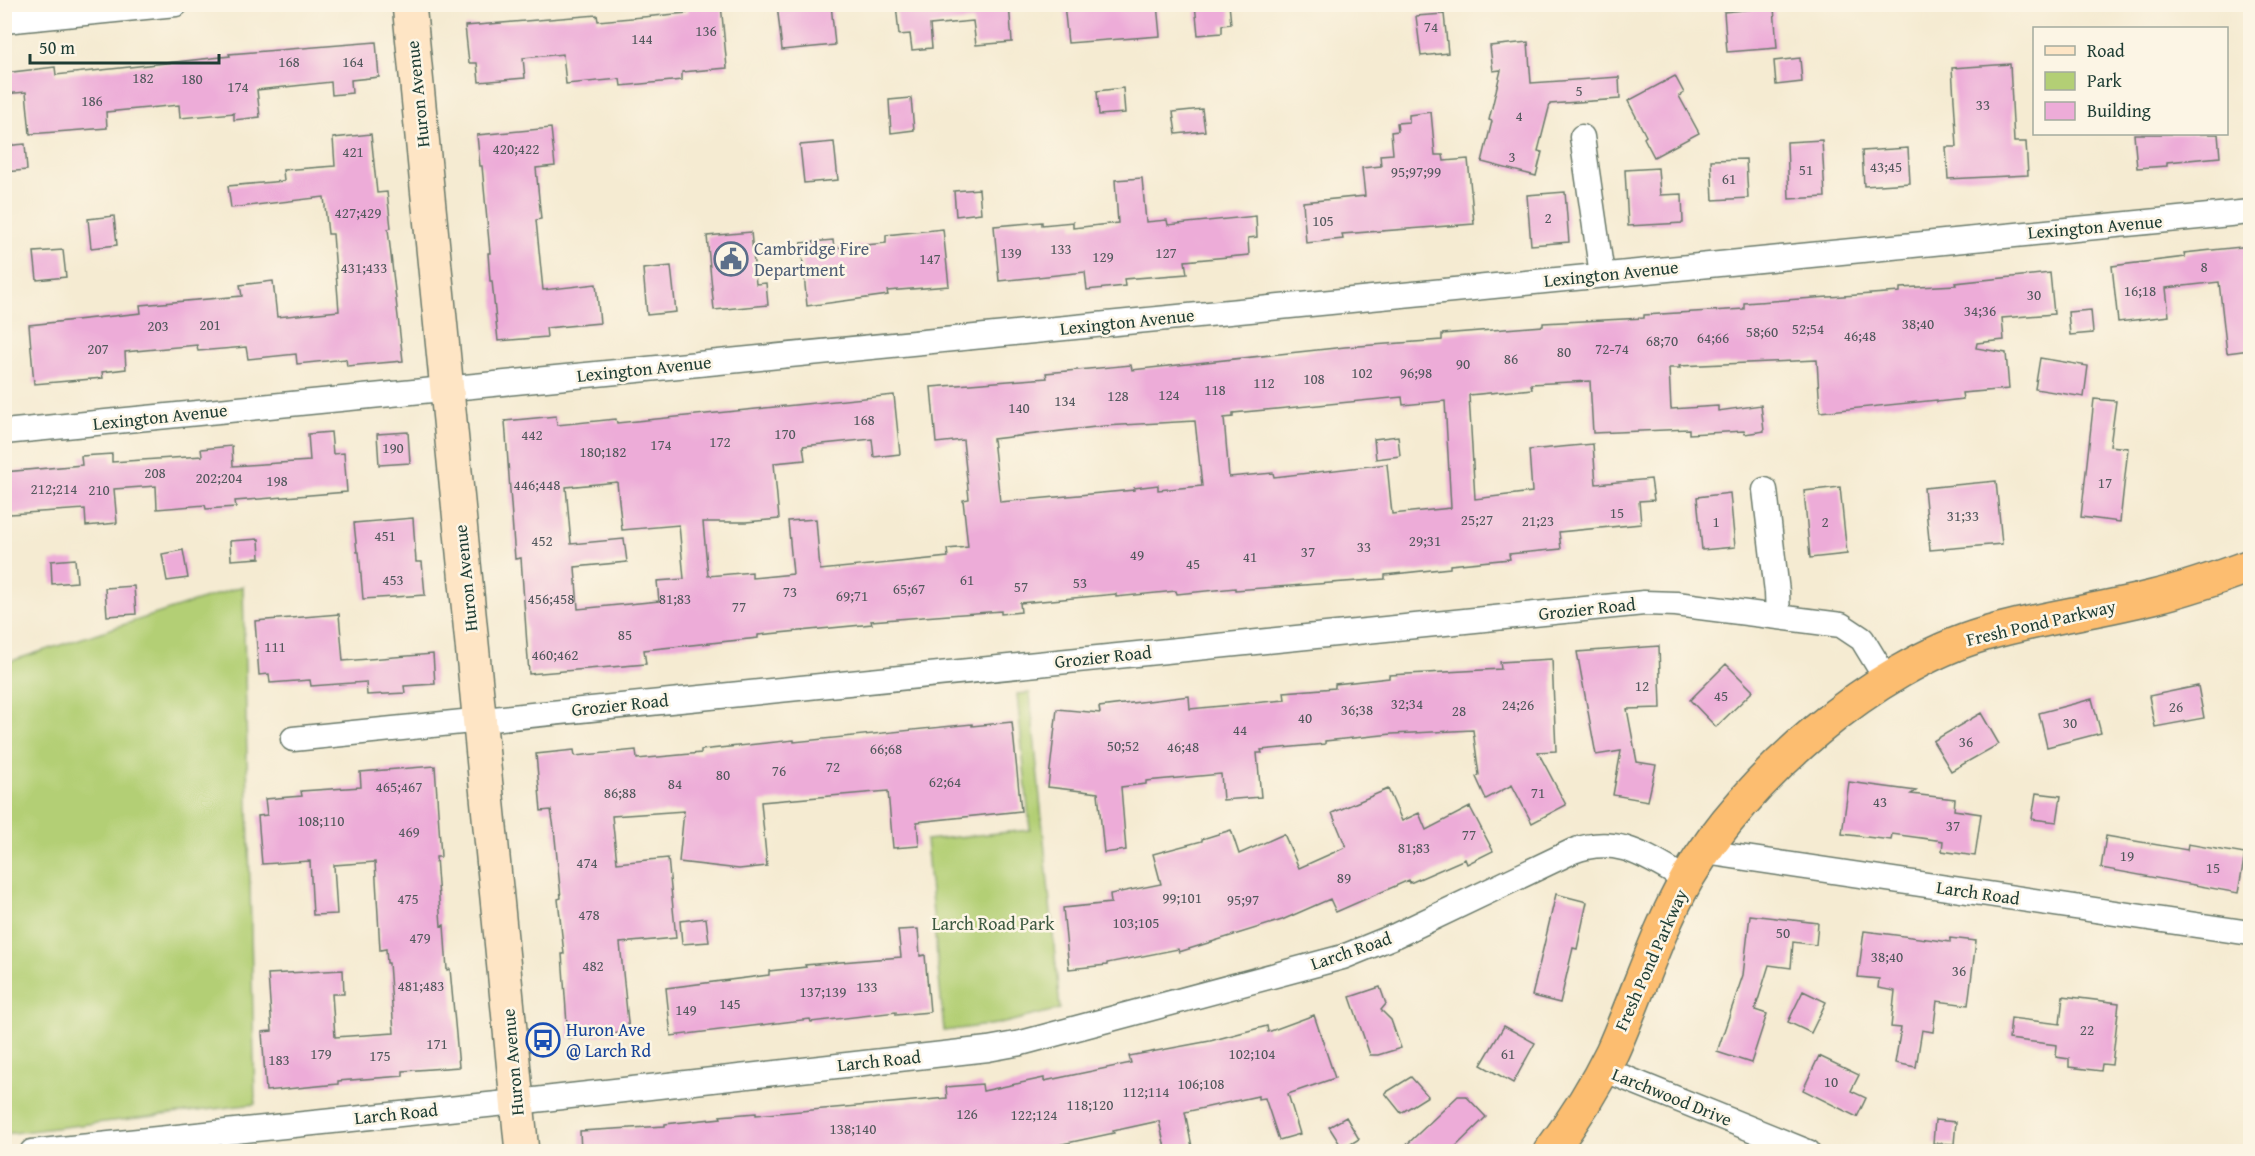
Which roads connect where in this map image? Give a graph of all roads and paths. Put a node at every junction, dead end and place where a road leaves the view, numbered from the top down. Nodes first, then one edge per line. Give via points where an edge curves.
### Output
1 (176, 4) edge
2 (409, 4) edge
3 (142, 6) edge
4 (4, 21) edge
5 (1582, 137) dead end
6 (2250, 212) edge
7 (1602, 275) junction
8 (446, 389) junction
9 (4, 432) edge
10 (1765, 490) dead end
11 (2250, 566) edge
12 (1778, 617) junction
13 (1887, 680) junction
14 (480, 719) junction
15 (293, 739) dead end
16 (1705, 852) junction
17 (1687, 880) junction
18 (2250, 933) edge
19 (1603, 1069) junction
20 (517, 1102) junction
21 (1753, 1130) junction
22 (32, 1152) edge
23 (522, 1152) edge
24 (1550, 1152) edge
25 (1775, 1152) edge
26 (1808, 1152) edge

1 - 3 street
2 - 8 street, Huron Avenue
3 - 4 street
5 - 7 street
6 - 7 street, Lexington Avenue
7 - 8 street, Lexington Avenue
8 - 9 street, Lexington Avenue
8 - 14 street, Huron Avenue
10 - 12 street
11 - 13 highway, Fresh Pond Parkway via 2160,595 1984,634 1952,645
12 - 13 street, Grozier Road via 1831,623 1848,629 1862,639
12 - 14 street, Grozier Road via 1644,603
13 - 16 highway, Fresh Pond Parkway via 1827,722 1779,763
14 - 15 street, Grozier Road
14 - 20 street, Huron Avenue
16 - 17 highway, Fresh Pond Parkway
16 - 18 street, Larch Road
17 - 19 highway, Fresh Pond Parkway via 1654,944
17 - 20 street, Larch Road via 1625,848 1589,846 1353,953 1021,1042 963,1052
19 - 21 street, Larchwood Drive
19 - 24 highway, Fresh Pond Parkway
20 - 22 street, Larch Road
20 - 23 street, Huron Avenue
21 - 25 street
21 - 26 street, Larchwood Drive

